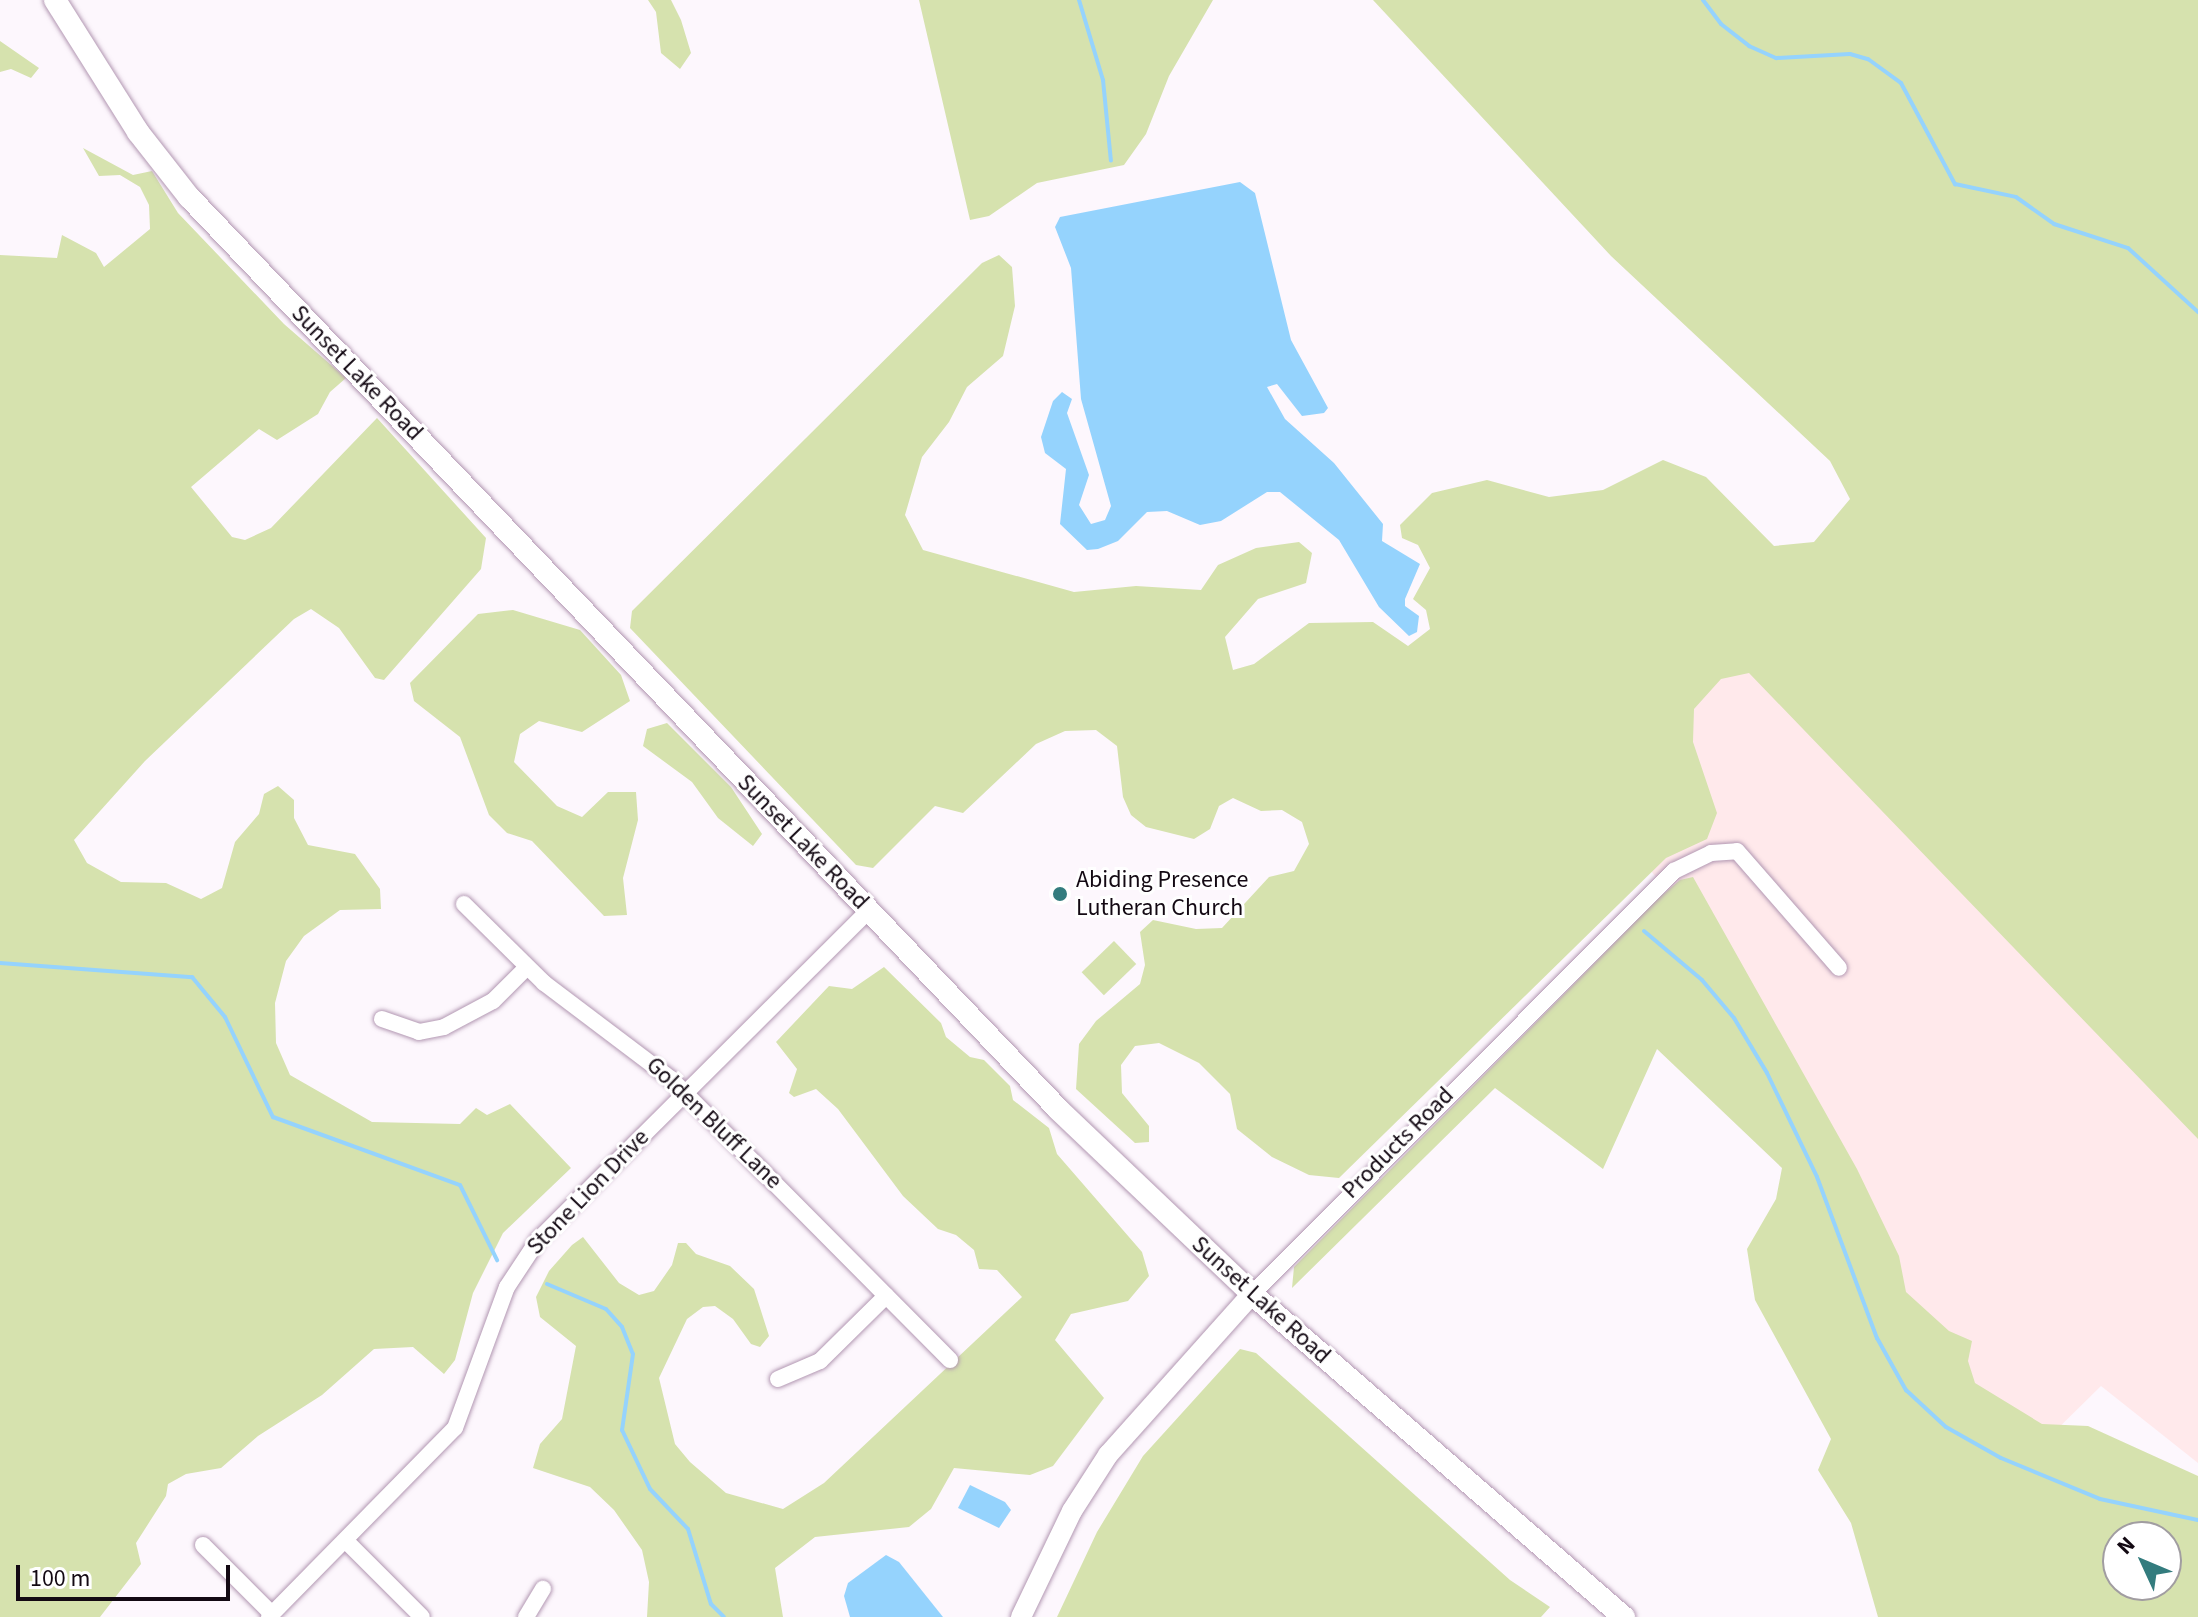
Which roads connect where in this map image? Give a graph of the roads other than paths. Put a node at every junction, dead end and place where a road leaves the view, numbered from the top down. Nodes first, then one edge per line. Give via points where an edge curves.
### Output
1 (55, 0) edge
2 (464, 904) dead end
3 (869, 910) junction
4 (527, 967) junction
5 (1839, 968) dead end
6 (382, 1019) dead end
7 (686, 1093) junction
8 (1252, 1294) junction
9 (886, 1296) junction
10 (950, 1360) dead end
11 (778, 1379) dead end
12 (346, 1541) junction
13 (203, 1545) dead end
14 (543, 1589) dead end
15 (270, 1616) edge
16 (422, 1617) edge
17 (526, 1617) edge
18 (1021, 1617) edge
19 (1624, 1617) edge

1 - 3 main road, Sunset Lake Road via 138,132 189,197
2 - 4 street, Golden Bluff Lane
3 - 7 street, Stone Lion Drive
3 - 8 main road, Sunset Lake Road via 1059,1110
4 - 6 street via 493,1001 444,1027 419,1032
4 - 7 street, Golden Bluff Lane via 566,1002 641,1052
5 - 8 street, Products Road via 1737,851 1711,853 1674,871
7 - 9 street, Golden Bluff Lane
7 - 12 street, Stone Lion Drive via 526,1255 502,1300 459,1422
8 - 18 street, Products Road via 1108,1455 1072,1511
8 - 19 main road, Sunset Lake Road
9 - 10 street, Golden Bluff Lane
9 - 11 street via 820,1361
12 - 15 street, Stone Lion Drive
12 - 16 street
13 - 15 street
14 - 17 street

